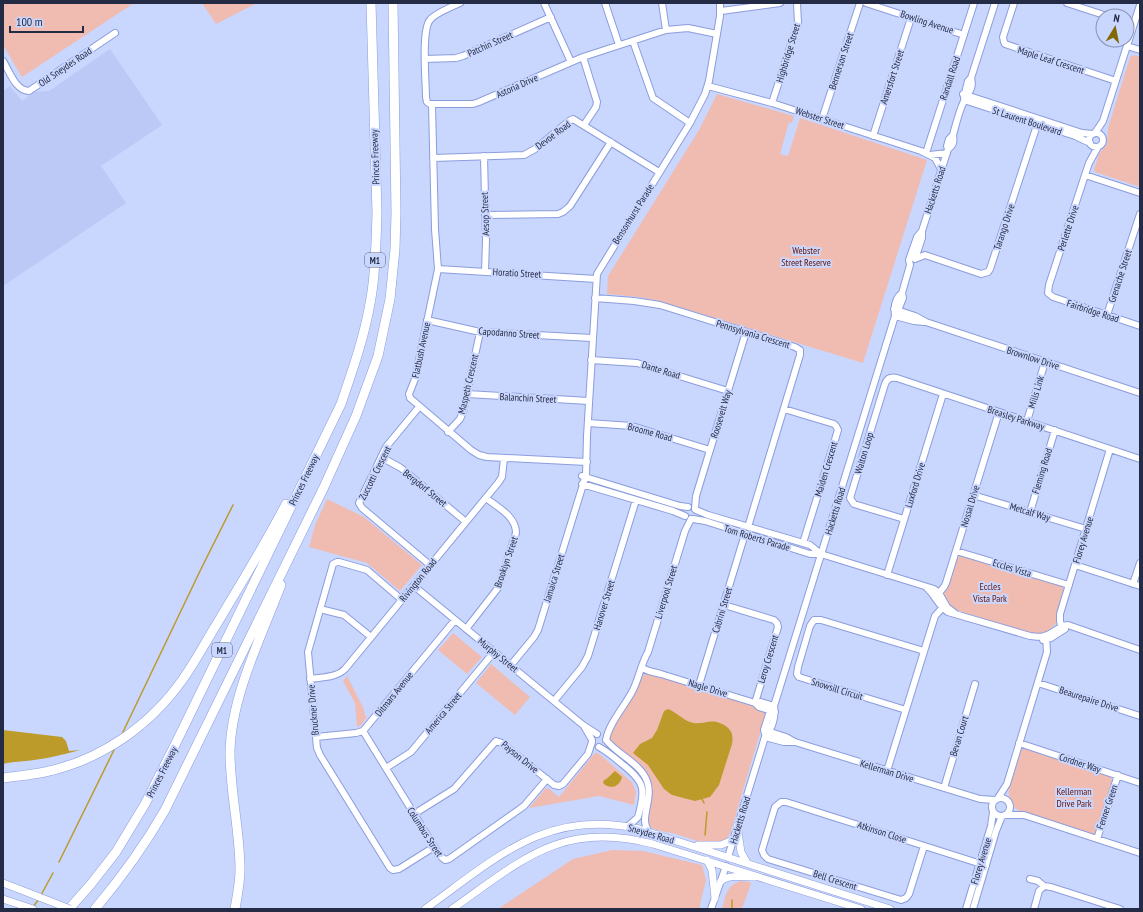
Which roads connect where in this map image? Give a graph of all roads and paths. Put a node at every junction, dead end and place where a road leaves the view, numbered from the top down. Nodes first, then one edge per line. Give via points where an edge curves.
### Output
1 (366, 3) edge
2 (371, 3) edge
3 (393, 3) edge
4 (460, 3) edge
5 (544, 3) edge
6 (605, 3) edge
7 (662, 3) edge
8 (720, 3) edge
9 (780, 3) edge
10 (797, 3) edge
11 (860, 3) edge
12 (866, 3) edge
13 (974, 3) edge
14 (996, 3) edge
15 (1014, 3) edge
16 (1067, 3) edge
17 (1140, 5) edge
18 (721, 11) junction
19 (1095, 12) edge
20 (551, 17) junction
21 (911, 18) junction
22 (1135, 22) edge
23 (666, 30) junction
24 (115, 33) dead end
25 (717, 34) junction
26 (964, 34) junction
27 (633, 41) junction
28 (619, 45) junction
29 (1126, 48) edge
30 (583, 57) junction
31 (425, 59) junction
32 (3, 61) edge
33 (571, 62) junction
34 (373, 66) junction
35 (1116, 81) junction
36 (708, 86) junction
37 (965, 97) junction
38 (772, 103) junction
39 (432, 104) junction
40 (822, 119) junction
41 (1038, 121) junction
42 (1103, 121) junction
43 (690, 122) junction
44 (584, 125) junction
45 (1094, 133) junction
46 (873, 136) junction
47 (1102, 136) junction
48 (610, 142) junction
49 (1093, 145) junction
50 (949, 149) junction
51 (928, 154) junction
52 (484, 156) junction
53 (433, 158) junction
54 (941, 169) junction
55 (659, 172) junction
56 (1085, 175) junction
57 (1140, 193) edge
58 (1140, 214) edge
59 (485, 215) junction
60 (922, 230) junction
61 (922, 238) junction
62 (925, 255) junction
63 (915, 259) junction
64 (910, 265) junction
65 (438, 269) junction
66 (485, 272) junction
67 (596, 278) junction
68 (1048, 293) joint
69 (595, 298) junction
70 (896, 312) junction
71 (1107, 315) junction
72 (427, 320) junction
73 (1140, 326) edge
74 (480, 332) junction
75 (746, 332) junction
76 (592, 338) junction
77 (591, 360) junction
78 (1045, 362) junction
79 (893, 377) joint
80 (728, 391) junction
81 (1140, 393) edge
82 (467, 394) junction
83 (943, 394) junction
84 (589, 401) junction
85 (419, 407) junction
86 (784, 409) junction
87 (999, 412) junction
88 (1027, 421) junction
89 (588, 423) junction
90 (1055, 430) junction
91 (448, 432) junction
92 (322, 445) junction
93 (1110, 449) junction
94 (710, 450) junction
95 (381, 457) junction
96 (504, 458) junction
97 (1140, 459) edge
98 (585, 462) junction
99 (584, 477) junction
100 (582, 484) junction
101 (973, 495) junction
102 (486, 498) junction
103 (636, 500) junction
104 (692, 508) junction
105 (1030, 512) junction
106 (689, 518) junction
107 (904, 519) junction
108 (466, 522) junction
109 (306, 523) junction
110 (748, 527) junction
111 (1086, 529) junction
112 (745, 534) junction
113 (804, 543) junction
114 (956, 551) junction
115 (821, 554) junction
116 (1140, 562) edge
117 (430, 565) junction
118 (1075, 565) junction
119 (887, 576) junction
120 (1133, 584) junction
121 (1069, 585) junction
122 (414, 586) junction
123 (1140, 586) edge
124 (937, 595) junction
125 (402, 600) junction
126 (724, 605) junction
127 (944, 606) junction
128 (320, 609) junction
129 (455, 620) junction
130 (1061, 628) junction
131 (466, 629) junction
132 (371, 638) junction
133 (1046, 638) junction
134 (1140, 650) edge
135 (924, 651) junction
136 (494, 652) junction
137 (511, 665) junction
138 (644, 668) junction
139 (310, 679) junction
140 (1038, 683) junction
141 (975, 684) dead end
142 (699, 685) junction
143 (554, 701) junction
144 (755, 703) junction
145 (773, 710) junction
146 (906, 710) junction
147 (1140, 716) edge
148 (583, 725) junction
149 (610, 727) junction
150 (363, 730) junction
151 (767, 731) junction
152 (598, 734) junction
153 (316, 737) junction
154 (765, 737) junction
155 (606, 740) junction
156 (795, 742) junction
157 (1019, 743) junction
158 (595, 744) junction
159 (386, 768) junction
160 (887, 771) junction
161 (1118, 775) junction
162 (3, 778) edge
163 (547, 779) junction
164 (1140, 783) edge
165 (1007, 784) junction
166 (944, 788) junction
167 (980, 799) junction
168 (997, 799) junction
169 (777, 804) joint
170 (1009, 804) junction
171 (992, 810) junction
172 (414, 814) junction
173 (1004, 815) junction
174 (1024, 816) junction
175 (628, 826) junction
176 (738, 826) junction
177 (649, 832) junction
178 (1097, 839) junction
179 (733, 840) junction
180 (686, 844) junction
181 (924, 846) junction
182 (434, 847) junction
183 (1140, 853) edge
184 (728, 857) junction
185 (707, 860) junction
186 (747, 863) junction
187 (983, 865) junction
188 (726, 866) junction
189 (763, 878) junction
190 (1030, 879) dead end
191 (721, 881) junction
192 (3, 883) edge
193 (1044, 886) junction
194 (715, 898) junction
195 (4, 899) edge
196 (33, 909) edge
197 (70, 909) edge
198 (95, 909) edge
199 (235, 909) edge
200 (425, 909) edge
201 (452, 909) edge
202 (711, 909) edge
203 (861, 909) edge
204 (889, 909) edge
205 (966, 909) edge
206 (972, 909) edge
207 (1034, 909) edge
208 (1120, 909) edge

1 - 34 highway
2 - 34 highway, Princes Freeway / M1
3 - 109 highway, Princes Freeway / M1 via 396,213 390,299 378,356 356,416
4 - 31 street via 428,22
5 - 20 street
6 - 28 street
7 - 23 street
8 - 18 street, Bensonhurst Parade
9 - 18 street
10 - 38 street, Highbridge Street via 798,23
11 - 40 street, Bennerson Street
12 - 21 street, Bowling Avenue
13 - 26 street, Randall Road
14 - 37 street, Hacketts Road via 971,78 972,83
15 - 35 street, Maple Leaf Crescent via 1003,37 1005,44
16 - 19 street
17 - 22 street
18 - 25 street, Bensonhurst Parade
20 - 31 street, Patchin Street via 463,56
20 - 33 street
21 - 26 street, Bowling Avenue
21 - 46 street, Amersfort Street
23 - 25 street, Astoria Drive via 688,28
23 - 27 street, Astoria Drive
24 - 32 street, Old Sneydes Road via 30,90 18,88
25 - 36 street, Bensonhurst Parade
26 - 51 street, Randall Road
27 - 28 street, Astoria Drive
27 - 43 street via 653,98
28 - 30 street, Astoria Drive
29 - 35 street
30 - 33 street, Astoria Drive
30 - 44 street via 597,102
31 - 39 street via 427,100
33 - 39 street, Astoria Drive via 480,102
34 - 92 highway, Princes Freeway / M1 via 377,213 371,298 359,353 341,404
35 - 42 street
36 - 38 street, Webster Street
36 - 43 street, Bensonhurst Parade
37 - 41 street, St Laurent Boulevard
37 - 50 street, Hacketts Road via 953,135 949,139
38 - 40 street, Webster Street
39 - 53 street, Flatbush Avenue
40 - 46 street, Webster Street
41 - 45 street, St Laurent Boulevard via 1082,133
41 - 49 street, St Laurent Boulevard
41 - 62 street, Tarango Drive via 989,271 981,274
42 - 45 street
42 - 47 street
43 - 55 street, Bensonhurst Parade
44 - 48 street, Devoe Road
44 - 52 street, Devoe Road via 572,120 524,155
45 - 47 street
45 - 49 street via 1089,139
46 - 51 street, Webster Street
47 - 49 street via 1102,142
48 - 55 street, Devoe Road
48 - 59 street via 570,206 563,212
49 - 56 street, Perlette Drive
50 - 51 street, Webster Street
50 - 54 street, Hacketts Road
51 - 54 street via 935,158
52 - 53 street, Devoe Road
52 - 59 street, Aesop Street
53 - 65 street, Flatbush Avenue
54 - 60 street, Hacketts Road
55 - 67 street, Bensonhurst Parade via 600,266
56 - 57 street
56 - 68 street, Perlette Drive
58 - 71 street, Grenache Street
59 - 66 street, Aesop Street
60 - 61 street, Hacketts Road
60 - 64 street, Hacketts Road via 915,241
61 - 62 street via 922,250
61 - 63 street, Hacketts Road
62 - 63 street
63 - 64 street, Hacketts Road
64 - 70 street, Hacketts Road via 902,293 903,298
65 - 66 street, Horatio Street
65 - 72 street, Flatbush Avenue
66 - 67 street, Horatio Street
67 - 69 street, Bensonhurst Parade
68 - 71 street, Fairbridge Road via 1053,297
69 - 75 street, Pennsylvania Crescent via 660,305
69 - 76 street, Bensonhurst Parade
70 - 78 street, Brownlow Drive via 915,316
70 - 115 street, Hacketts Road
71 - 73 street, Fairbridge Road
72 - 74 street, Capodanno Street
72 - 85 street, Flatbush Avenue via 415,379 409,394 411,400
74 - 76 street, Capodanno Street
74 - 82 street, Maspeth Crescent
75 - 80 street, Roosevelt Way
75 - 86 street, Pennsylvania Crescent via 800,350
76 - 77 street, Bensonhurst Parade
77 - 80 street, Dante Road via 637,363
77 - 84 street, Bensonhurst Parade
78 - 81 street, Brownlow Drive
78 - 88 street, Mills Link
79 - 83 street, Breasley Parkway
79 - 107 street, Walton Loop via 885,384 850,498 854,504
80 - 94 street, Roosevelt Way
82 - 84 street, Balanchin Street
82 - 91 street, Maspeth Crescent via 461,416
83 - 87 street, Breasley Parkway
83 - 107 street, Luxford Drive
84 - 89 street, Bensonhurst Parade
85 - 91 street, Flatbush Avenue
85 - 95 street, Zuccotti Crescent via 386,447
86 - 110 street, Pennsylvania Crescent
86 - 113 street, Maiden Crescent via 834,424 838,430
87 - 88 street, Breasley Parkway
87 - 101 street, Nossal Drive
88 - 90 street, Breasley Parkway
89 - 94 street, Broome Road via 629,425
89 - 98 street, Bensonhurst Parade
90 - 93 street, Breasley Parkway
90 - 105 street, Fleming Road
91 - 96 street, Flatbush Avenue via 475,453
92 - 162 highway via 299,479 273,531 184,678 163,705 128,735 96,755 45,772
92 - 197 highway, Princes Freeway / M1 via 145,804 116,852
93 - 97 street, Breasley Parkway
93 - 111 street, Florey Avenue
94 - 104 street, Roosevelt Way
95 - 108 street, Bergdorf Street via 401,468
95 - 117 street, Zuccotti Crescent via 359,502 360,506
96 - 98 street, Flatbush Avenue
96 - 102 street, Rivington Road via 500,480
98 - 99 street, Bensonhurst Parade
99 - 100 street, Bensonhurst Parade
99 - 104 street, Tom Roberts Parade
100 - 103 street, Tom Roberts Parade
100 - 137 street, Jamaica Street via 538,630
101 - 105 street, Metcalf Way
101 - 114 street, Nossal Drive
102 - 108 street, Rivington Road
102 - 131 street, Brooklyn Street via 513,520 516,533 498,588
103 - 106 street, Tom Roberts Parade
103 - 143 street, Hanover Street via 588,656 582,668
104 - 106 street via 696,515
104 - 106 street via 685,510
104 - 110 street, Tom Roberts Parade
105 - 111 street, Metcalf Way
106 - 112 street, Tom Roberts Parade
106 - 138 street, Liverpool Street via 644,660
107 - 119 street, Luxford Drive
108 - 117 street, Rivington Road
109 - 198 highway, Princes Freeway / M1 via 165,810 131,864
109 - 199 highway via 252,660 233,722 231,781 240,870
110 - 113 street, Tom Roberts Parade
111 - 118 street, Florey Avenue
112 - 115 street, Tom Roberts Parade via 810,554
112 - 126 street, Cabrini Street
113 - 115 street, Tom Roberts Parade
114 - 121 street, Eccles Vista
114 - 124 street, Nossal Drive via 945,585
115 - 119 street, Tom Roberts Parade
115 - 145 street, Hacketts Road
116 - 120 street
117 - 122 street, Rivington Road
118 - 120 street
118 - 121 street, Florey Avenue
119 - 124 street, Tom Roberts Parade via 934,589
120 - 123 street
121 - 130 street, Florey Avenue via 1060,614
122 - 125 street, Rivington Road
122 - 129 street, Murphy Street
124 - 127 street
125 - 128 street, Bruckner Drive via 364,569 337,562 333,564
125 - 132 street, Rivington Road
126 - 142 street, Cabrini Street
126 - 144 street, Leroy Crescent via 777,623 778,627
127 - 133 street via 956,614 1030,636
127 - 135 street via 935,616
128 - 132 street via 344,616
128 - 139 street, Bruckner Drive via 308,652
129 - 131 street, Murphy Street
129 - 150 street, Ditmars Avenue
130 - 133 street
130 - 134 street via 1080,630
131 - 136 street, Murphy Street
132 - 139 street, Rivington Road via 342,672
133 - 140 street via 1048,650
135 - 146 street
135 - 146 street, Snowsill Circuit via 820,619 813,621 808,632 797,670 800,677
136 - 137 street, Murphy Street
136 - 159 street, America Street via 411,752
137 - 143 street, Murphy Street
138 - 142 street, Nagle Drive
138 - 149 street, Liverpool Street
139 - 153 street, Bruckner Drive
140 - 147 street, Beaurepaire Drive
140 - 157 street
141 - 166 street, Bevan Court
142 - 144 street, Nagle Drive
143 - 148 street, Murphy Street
144 - 145 street, Nagle Drive via 759,707
145 - 151 street, Hacketts Road
146 - 160 street
148 - 152 street, Murphy Street
148 - 158 street, Murphy Street
149 - 152 street, Liverpool Street
149 - 155 street, Liverpool Street
150 - 153 street
150 - 159 street, Columbus Street
151 - 154 street, Hacketts Road
151 - 156 street, Kellerman Drive
152 - 155 street via 603,735
152 - 158 street via 594,736
153 - 182 street, Bruckner Drive via 320,755 390,868 399,869
154 - 156 street, Kellerman Drive
154 - 176 street, Hacketts Road
155 - 158 street via 604,745
155 - 177 street via 638,768 647,780 649,796 644,821
156 - 160 street, Kellerman Drive
157 - 161 street, Cordner Way
157 - 165 street
158 - 163 street, Payson Drive via 562,785 555,786
158 - 175 street, Murphy Street via 632,772 641,784 642,798 638,816
159 - 172 street, Columbus Street
160 - 166 street, Kellerman Drive
161 - 164 street, Cordner Way
161 - 178 street, Fenner Green
163 - 172 street, Payson Drive via 502,742 496,741 454,789
163 - 182 street, Columbus Street via 524,806 449,859 442,858
165 - 168 street
165 - 170 street
166 - 167 street, Kellerman Drive
167 - 168 street, Kellerman Drive
167 - 171 street, Kellerman Drive
168 - 170 street via 1004,799
168 - 171 street via 992,805
169 - 181 street, Atkinson Close via 786,802
169 - 181 street, Bell Crescent via 762,848 766,858 896,900 903,900 909,895
170 - 173 street via 1009,811
170 - 174 street
171 - 173 street via 997,816
171 - 187 street, Florey Avenue via 993,820
172 - 182 street, Columbus Street
173 - 174 street
173 - 187 street, Florey Avenue
174 - 178 street
175 - 177 main road, Sneydes Road
175 - 200 main road, Sneydes Road via 576,825 532,837 505,852
176 - 179 street, Hacketts Road
176 - 186 main road via 741,852
177 - 180 main road, Sneydes Road
178 - 183 street
179 - 180 main road via 721,845
179 - 184 street, Hacketts Road
180 - 184 main road, Sneydes Road
181 - 187 street, Atkinson Close
184 - 186 main road, Sneydes Road
184 - 188 main road
185 - 188 main road, Sneydes Road
185 - 194 main road via 712,870
185 - 201 main road, Sneydes Road via 635,839 610,836 579,838 550,846 524,858
186 - 204 main road, Sneydes Road
187 - 205 street, Florey Avenue
187 - 206 street, Florey Avenue
188 - 189 main road, Sneydes Road
188 - 191 street
189 - 191 main road via 730,877
189 - 203 main road, Sneydes Road
190 - 193 street
191 - 194 street
192 - 197 main road, bridge
193 - 207 street
193 - 208 street
194 - 202 street
195 - 196 main road

